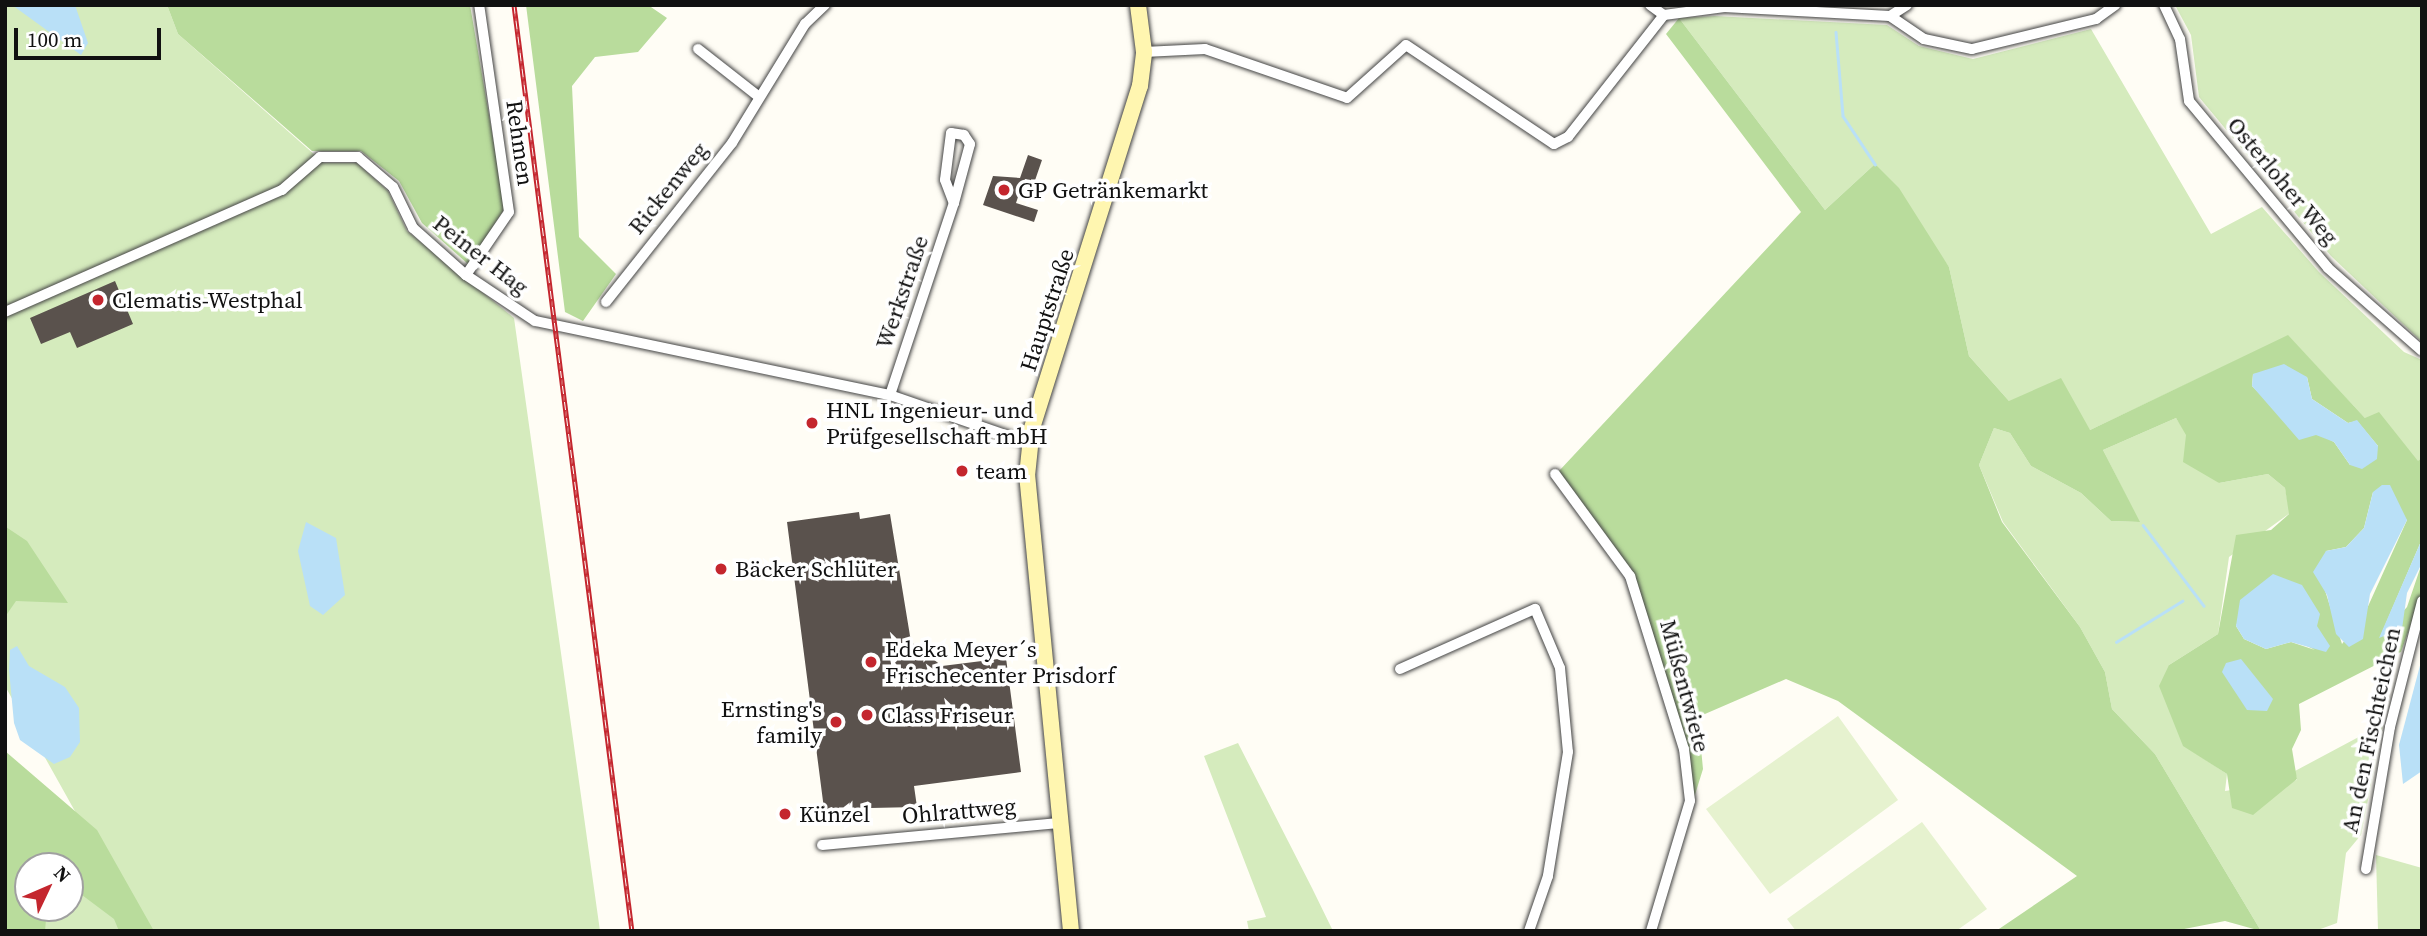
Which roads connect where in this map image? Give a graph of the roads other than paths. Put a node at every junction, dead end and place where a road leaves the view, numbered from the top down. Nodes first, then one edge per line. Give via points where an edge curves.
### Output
1 (478, 5) edge
2 (825, 5) edge
3 (1138, 5) edge
4 (1650, 5) edge
5 (1908, 5) edge
6 (2115, 5) edge
7 (2164, 5) edge
8 (1664, 15) junction
9 (1890, 16) junction
10 (698, 49) dead end
11 (1144, 52) junction
12 (758, 96) junction
13 (954, 203) junction
14 (466, 275) junction
15 (607, 302) dead end
16 (5, 312) edge
17 (2422, 351) edge
18 (890, 395) junction
19 (1029, 443) junction
20 (1555, 474) dead end
21 (2422, 601) edge
22 (1400, 669) dead end
23 (1059, 823) junction
24 (822, 845) dead end
25 (2366, 869) dead end
26 (1071, 931) edge
27 (1529, 931) edge
28 (1651, 931) edge

1 - 14 street, Rehmen via 509,212
2 - 12 street, Rickenweg via 805,24
3 - 11 main road, Hauptstraße
4 - 8 street
5 - 9 street
6 - 9 street via 2096,19 1972,49 1924,39
7 - 17 street, Osterloher Weg via 2180,39 2189,101 2328,268
8 - 9 street via 1724,7
8 - 11 street via 1568,137 1554,144 1406,46 1347,98 1205,49
10 - 12 street
11 - 19 main road, Hauptstraße via 1129,127
12 - 15 street, Rickenweg via 732,143
13 - 13 street, Werkstraße via 970,144 951,133 945,180
13 - 18 street, Werkstraße
14 - 16 street, Peiner Hag via 413,228 393,187 358,157 320,157 282,190
14 - 18 street, Peiner Hag via 535,321
18 - 19 street, Peiner Hag
19 - 23 main road, Hauptstraße via 1029,536
20 - 28 street, Müßentwiete via 1630,576 1684,749 1690,801
21 - 25 street, An den Fischteichen via 2390,727
22 - 27 street via 1535,609 1560,668 1568,752 1548,876
23 - 24 street, Ohlrattweg
23 - 26 main road, Hauptstraße

